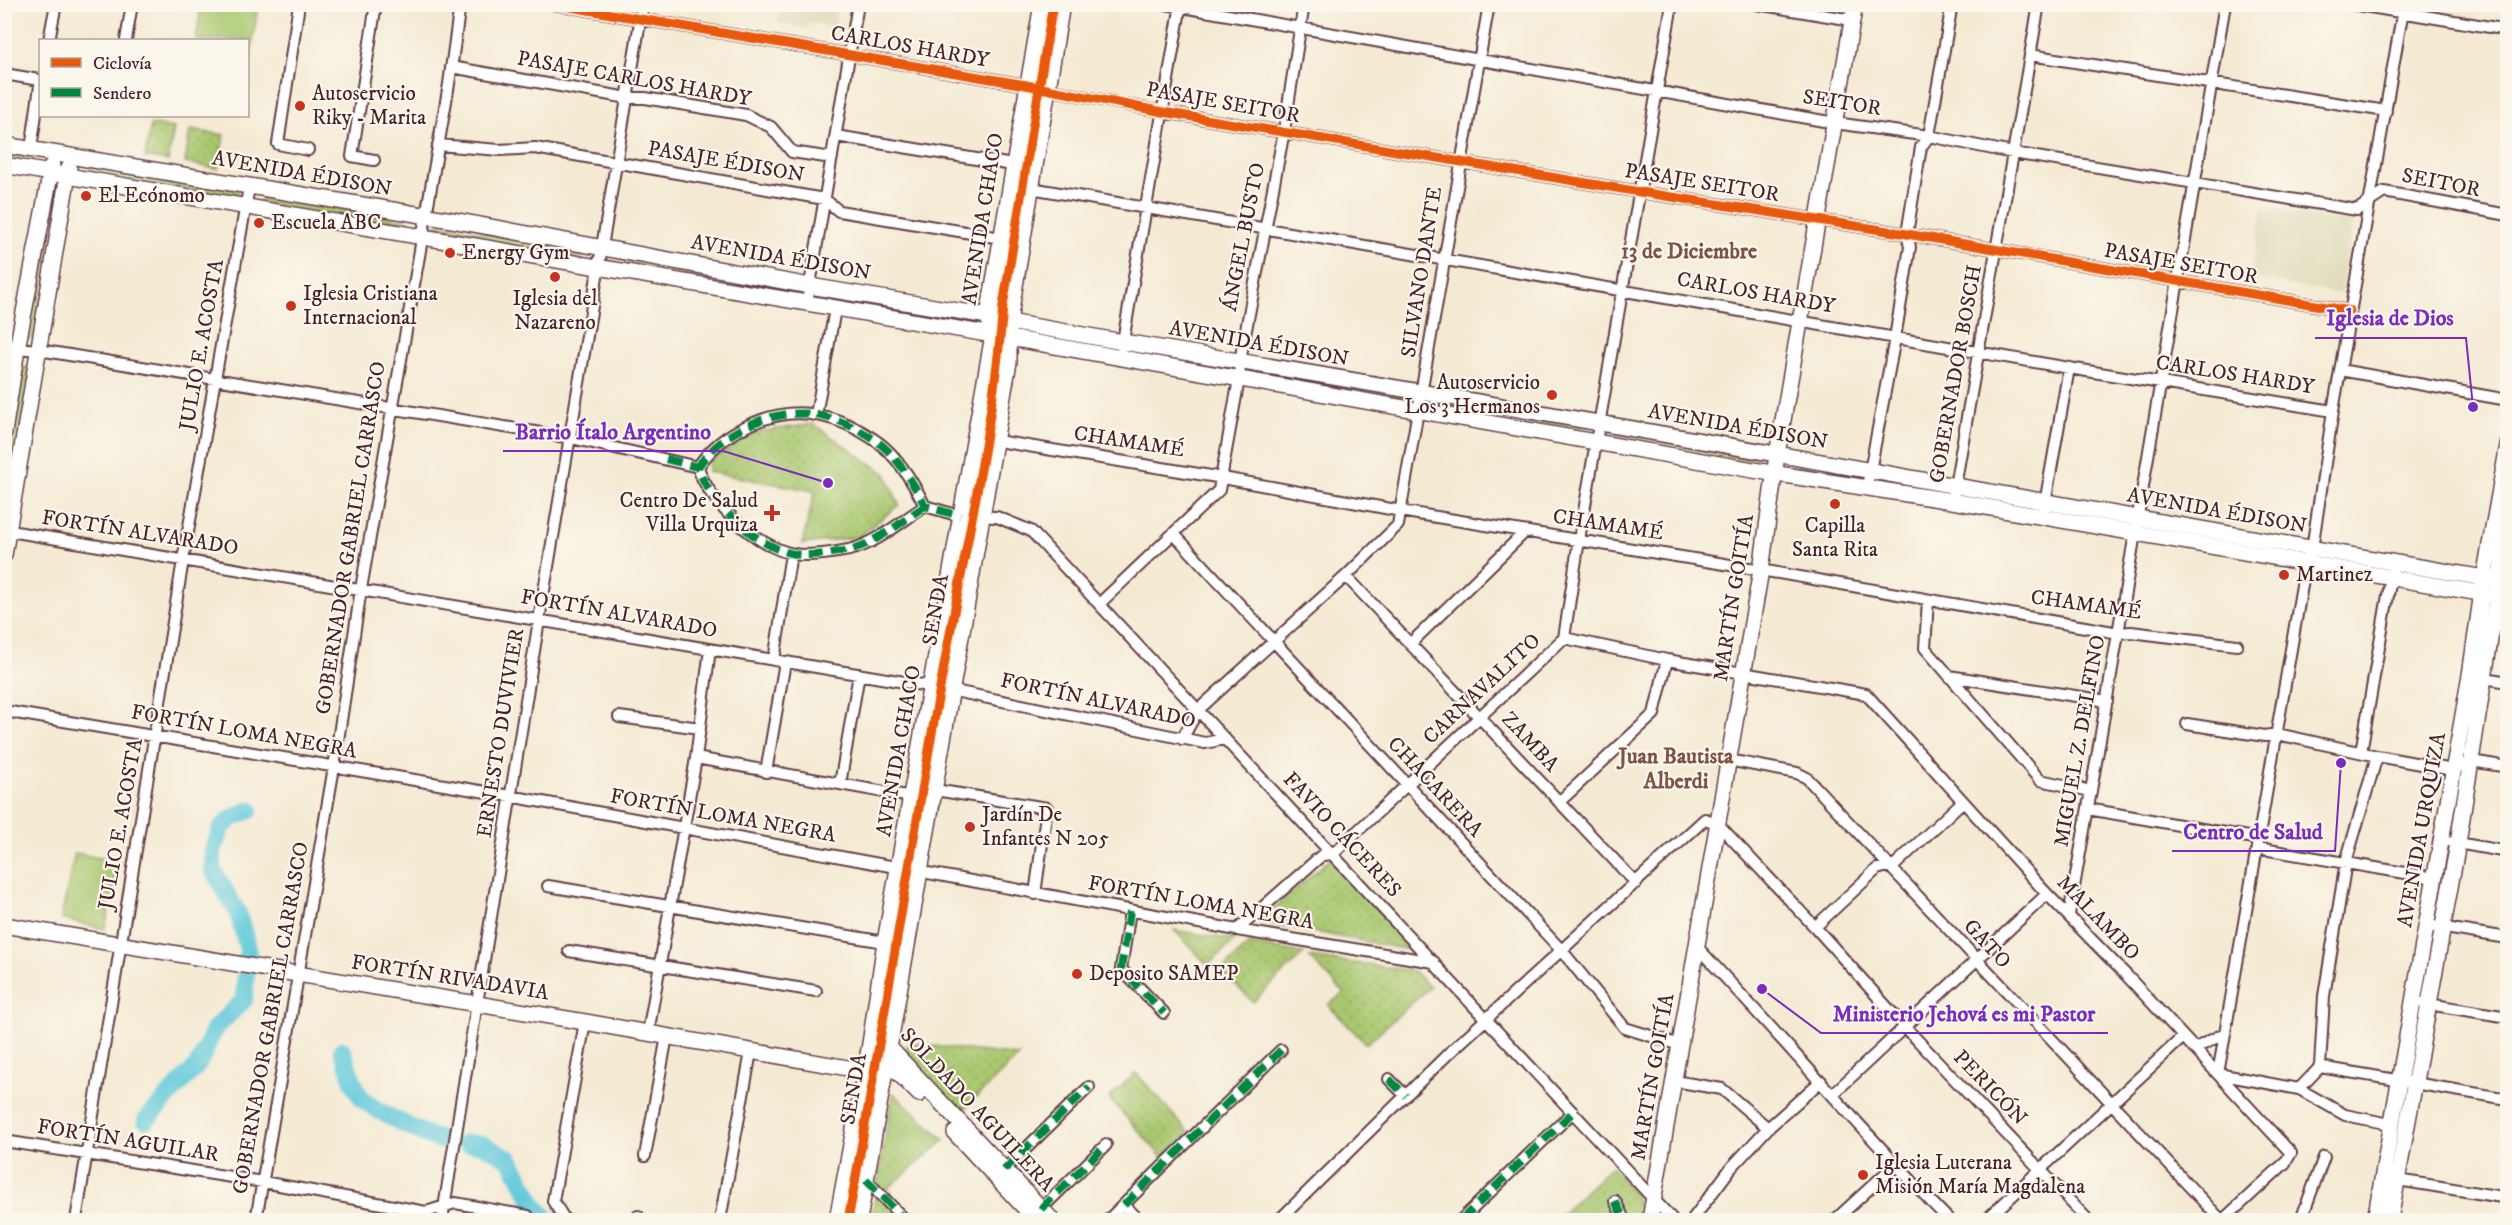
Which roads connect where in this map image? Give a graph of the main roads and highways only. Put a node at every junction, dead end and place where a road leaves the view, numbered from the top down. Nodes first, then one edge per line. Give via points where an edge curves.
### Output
1 (1042, 4) edge
2 (1062, 4) edge
3 (1855, 4) edge
4 (4, 145) edge
5 (63, 155) junction
6 (4, 165) edge
7 (51, 173) junction
8 (68, 176) junction
9 (988, 316) junction
10 (1008, 322) junction
11 (993, 334) junction
12 (1010, 338) junction
13 (11, 348) edge
14 (1122, 350) junction
15 (4, 432) edge
16 (2508, 445) edge
17 (1777, 455) junction
18 (1776, 473) junction
19 (2504, 495) edge
20 (2508, 525) edge
21 (2138, 527) junction
22 (7, 530) edge
23 (4, 555) edge
24 (2504, 579) edge
25 (2483, 585) junction
26 (2503, 597) edge
27 (2478, 676) junction
28 (4, 925) edge
29 (871, 1037) junction
30 (887, 1054) junction
31 (865, 1071) junction
32 (2390, 1179) junction
33 (1038, 1215) edge
34 (837, 1221) edge
35 (859, 1221) edge
36 (1052, 1221) edge
37 (1650, 1221) edge
38 (2375, 1221) edge
39 (2390, 1221) edge

1 - 9 main road, AVENIDA CHACO
2 - 10 main road, AVENIDA CHACO
3 - 17 main road, MARTÍN GOITÍA
4 - 5 main road, AVENIDA ÉDISON
5 - 7 main road
5 - 8 main road
5 - 9 main road, AVENIDA ÉDISON via 604,246
6 - 7 main road, AVENIDA ÉDISON
7 - 8 main road, AVENIDA ÉDISON
7 - 13 main road
8 - 11 main road, AVENIDA ÉDISON
8 - 22 main road
9 - 10 main road, AVENIDA ÉDISON
9 - 11 main road, AVENIDA CHACO
10 - 12 main road, AVENIDA CHACO
10 - 14 main road, AVENIDA ÉDISON
11 - 12 main road, AVENIDA ÉDISON
11 - 29 main road, AVENIDA CHACO
12 - 14 main road, AVENIDA ÉDISON
12 - 30 main road, AVENIDA CHACO via 1009,362
13 - 15 main road
14 - 17 main road, AVENIDA ÉDISON via 1240,361
14 - 18 main road, AVENIDA ÉDISON via 1239,379
16 - 19 main road, AVENIDA URQUIZA
17 - 18 main road, MARTÍN GOITÍA
17 - 21 main road, AVENIDA ÉDISON via 2045,501
18 - 21 main road, AVENIDA ÉDISON via 2042,518
18 - 37 main road, MARTÍN GOITÍA
19 - 25 main road, AVENIDA URQUIZA
20 - 24 main road, AVENIDA URQUIZA
21 - 25 main road, AVENIDA ÉDISON
22 - 23 main road
24 - 25 main road, AVENIDA ÉDISON
24 - 26 main road, AVENIDA URQUIZA
25 - 26 main road, AVENIDA ÉDISON
25 - 27 main road, AVENIDA URQUIZA
26 - 27 main road, AVENIDA URQUIZA
27 - 32 main road, AVENIDA URQUIZA via 2471,761 2458,843 2415,1082
27 - 32 main road, AVENIDA URQUIZA via 2453,770 2390,1124
28 - 31 main road, FORTÍN RIVADAVIA
29 - 30 main road, SOLDADO AGUILERA
29 - 31 main road, AVENIDA CHACO
30 - 31 main road
30 - 33 main road, SOLDADO AGUILERA
30 - 33 main road, SOLDADO AGUILERA via 1004,1170
30 - 35 main road, AVENIDA CHACO
31 - 34 main road, AVENIDA CHACO
32 - 38 main road, AVENIDA URQUIZA
32 - 39 main road, AVENIDA URQUIZA
33 - 36 main road, SOLDADO AGUILERA

